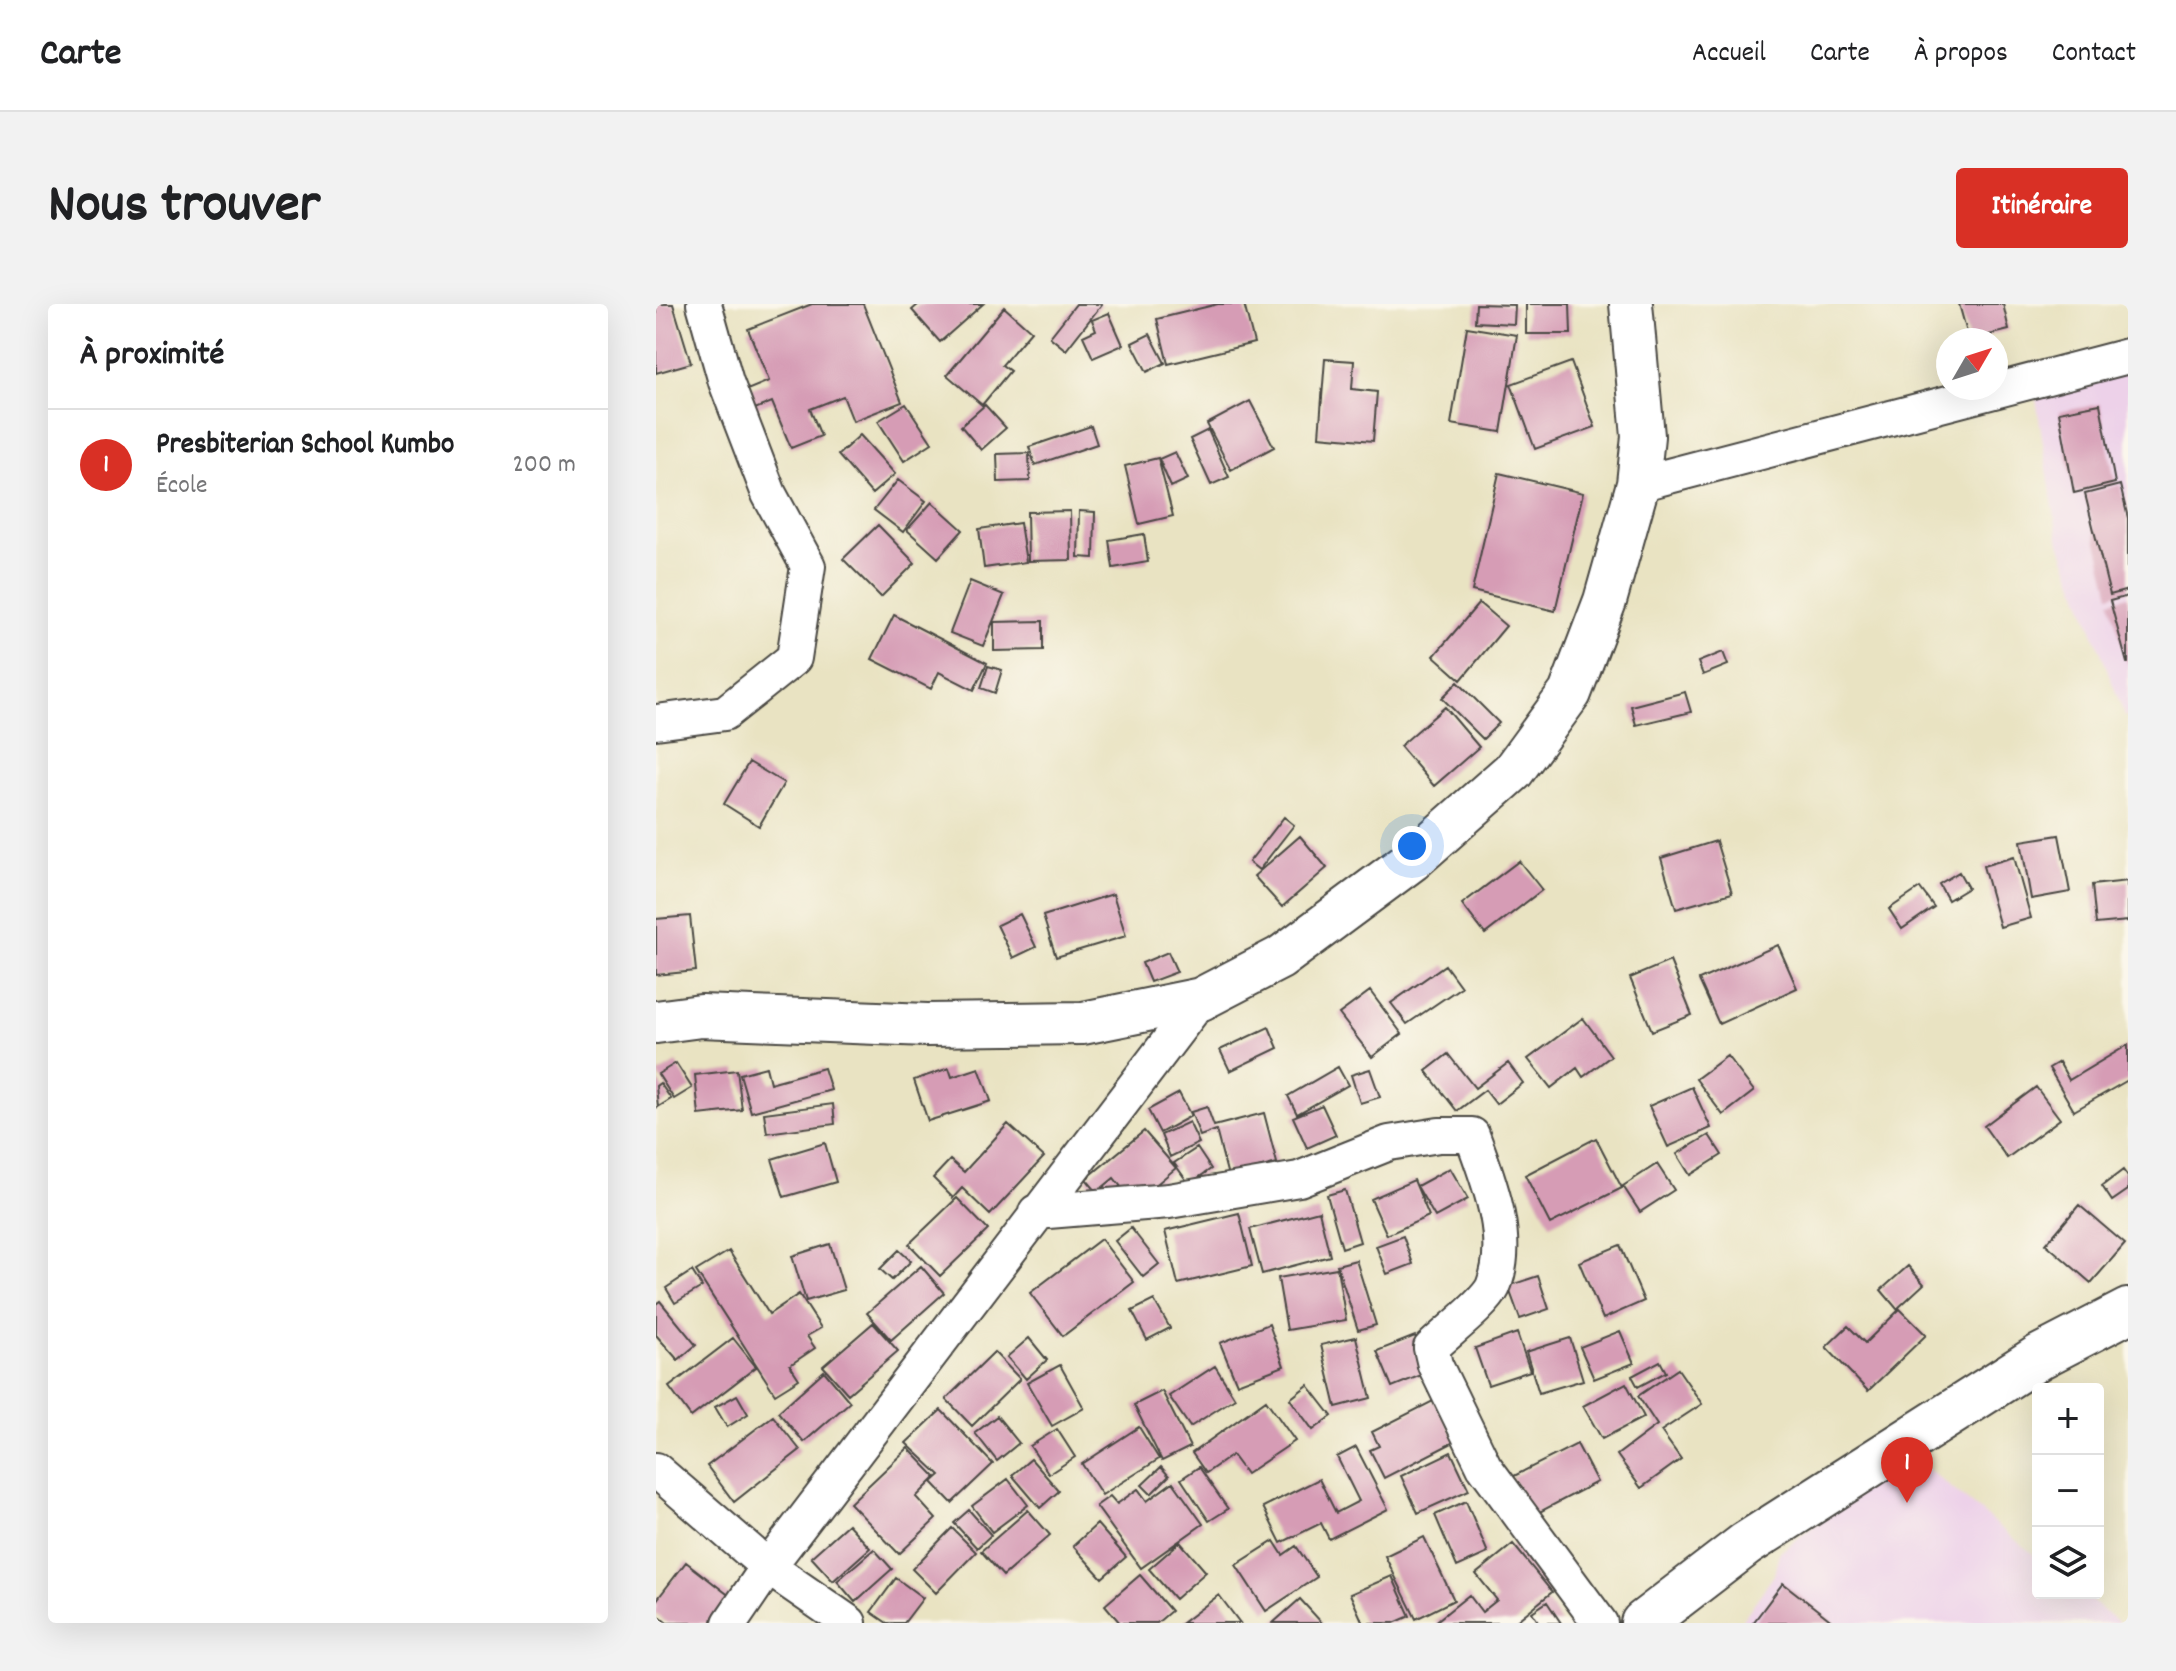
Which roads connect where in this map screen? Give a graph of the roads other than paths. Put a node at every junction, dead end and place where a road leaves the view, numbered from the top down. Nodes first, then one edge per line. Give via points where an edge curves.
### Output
1 (704, 304) edge
2 (1631, 304) edge
3 (2128, 356) edge
4 (1638, 484) junction
5 (656, 722) edge
6 (1201, 999) junction
7 (656, 1022) edge
8 (1036, 1212) junction
9 (2128, 1311) edge
10 (656, 1470) edge
11 (768, 1567) junction
12 (730, 1623) edge
13 (849, 1623) edge
14 (1600, 1623) edge
15 (1643, 1623) edge

1 - 5 street via 726,382 769,494 808,566 794,658 725,713
2 - 4 main road via 1643,436
3 - 4 street
4 - 6 main road via 1605,601 1570,693 1513,771 1412,860 1280,958
6 - 7 main road via 1083,1023 927,1025 701,1016
6 - 8 street
8 - 11 street
8 - 14 street via 1169,1201 1299,1179 1389,1143 1472,1135 1494,1195 1499,1256 1492,1289 1431,1348 1435,1365 1484,1466
9 - 15 highway via 2039,1357 1759,1536
10 - 11 street
11 - 12 street
11 - 13 street

